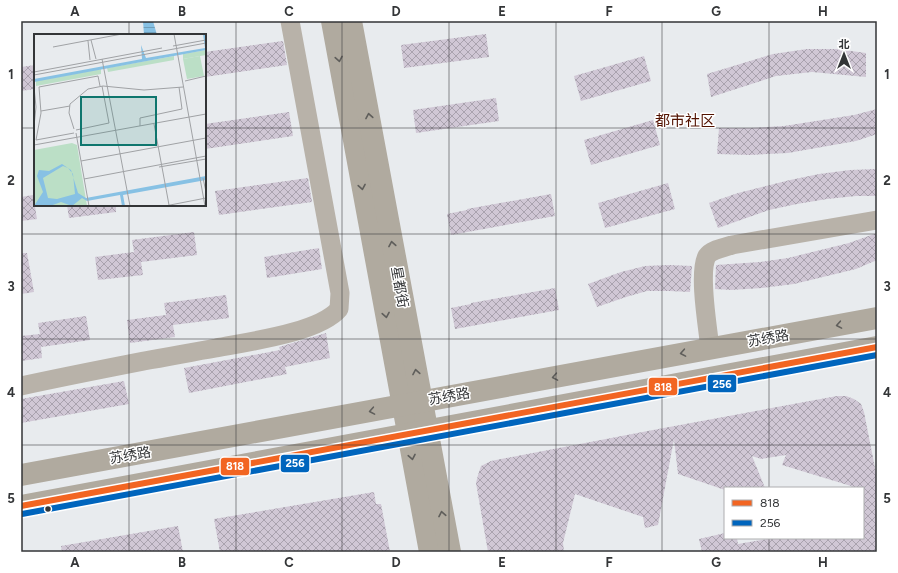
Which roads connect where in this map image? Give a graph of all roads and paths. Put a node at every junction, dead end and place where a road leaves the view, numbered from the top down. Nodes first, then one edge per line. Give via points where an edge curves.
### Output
1 (290, 21) edge
2 (332, 21) edge
3 (351, 21) edge
4 (877, 220) edge
5 (877, 318) edge
6 (877, 347) edge
7 (710, 348) junction
8 (21, 386) edge
9 (411, 403) junction
10 (417, 434) junction
11 (21, 475) edge
12 (21, 506) edge
13 (430, 552) edge
14 (450, 552) edge

1 - 8 street via 340,293 339,309 320,322 289,333
2 -> 9 main road, 星都街
9 -> 3 main road, 星都街
4 - 7 street via 732,245 710,253 705,262 704,282
5 -> 7 main road, 苏绣路
6 - 10 main road, 苏绣路
7 -> 9 main road, 苏绣路
9 - 10 main road, 星都街
9 -> 11 main road, 苏绣路
10 - 12 main road, 苏绣路
10 -> 13 main road, 星都街
14 -> 10 main road, 星都街

